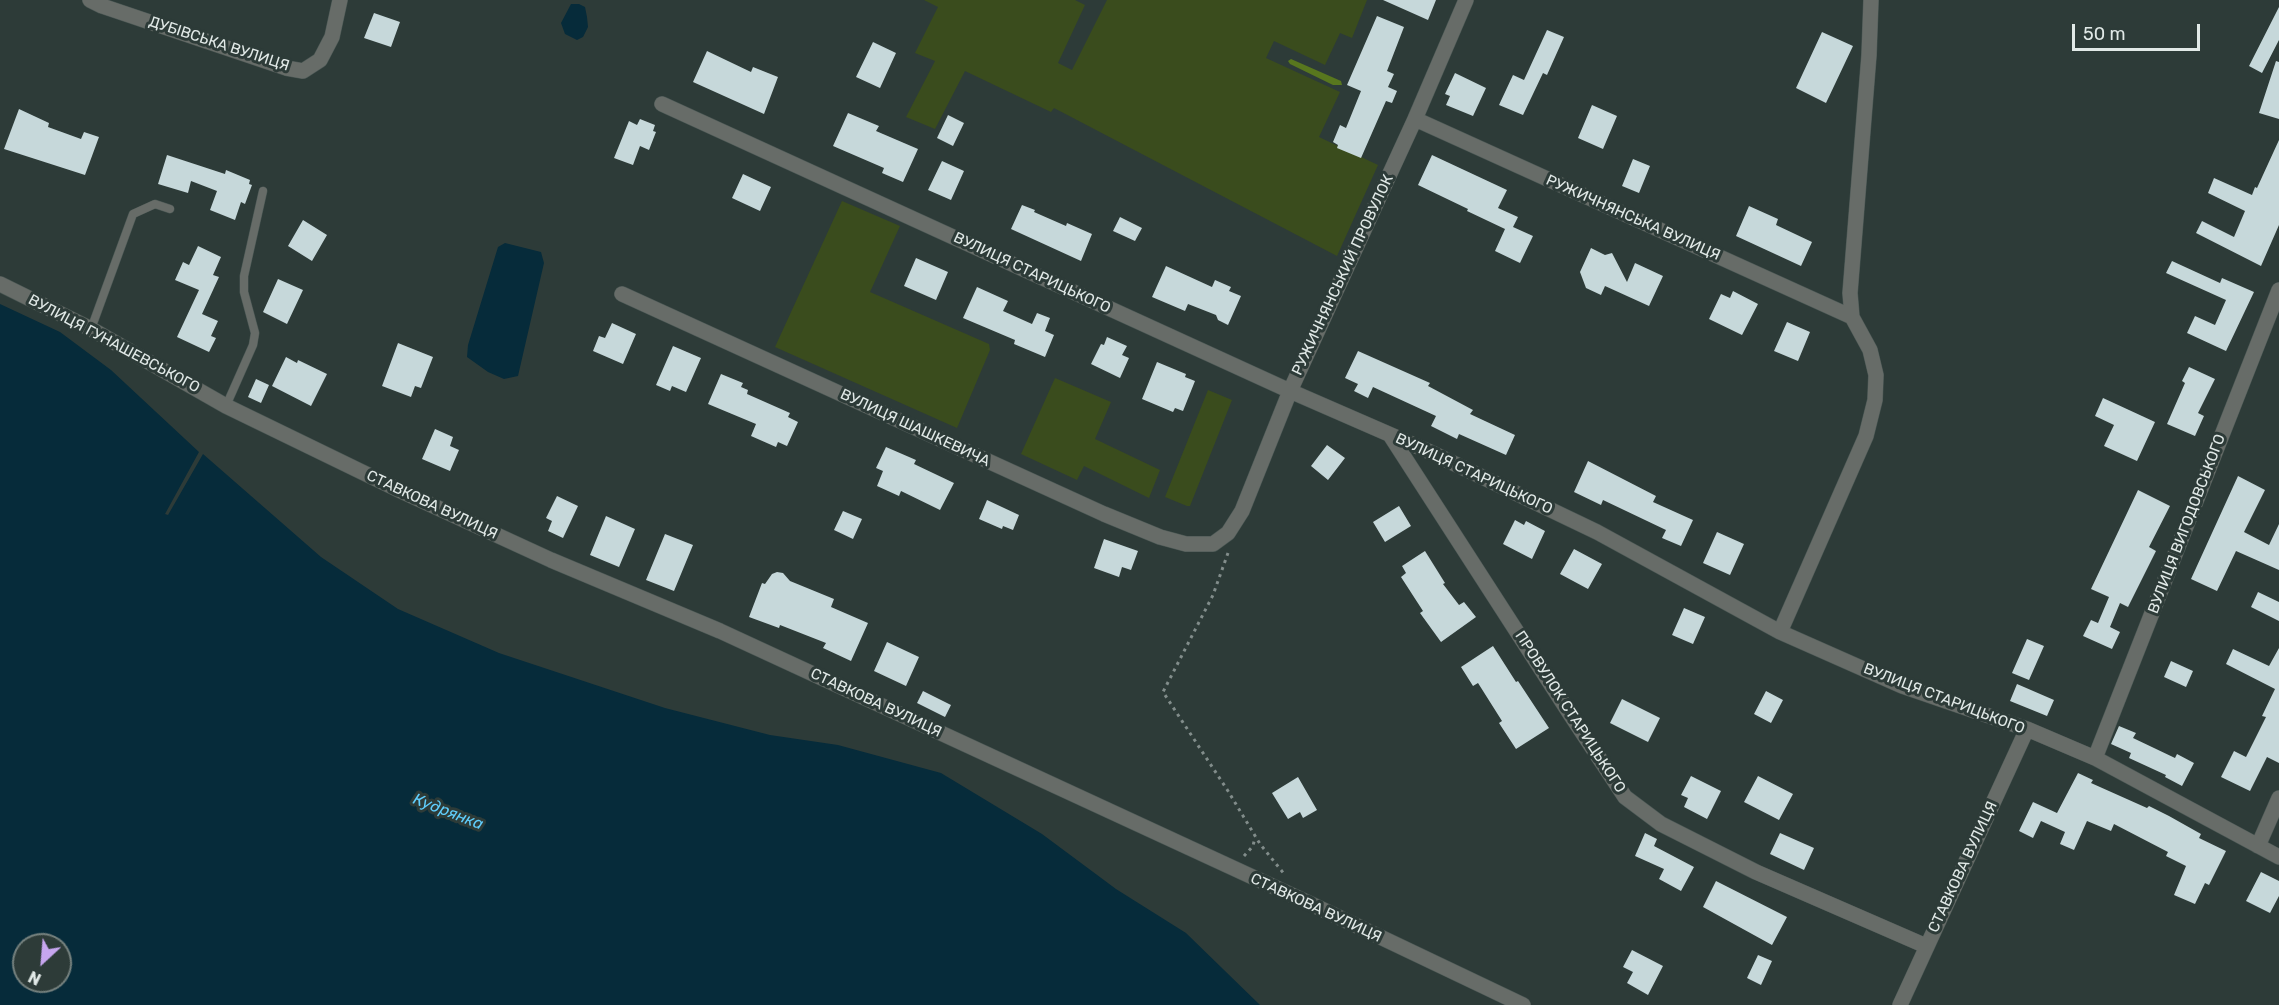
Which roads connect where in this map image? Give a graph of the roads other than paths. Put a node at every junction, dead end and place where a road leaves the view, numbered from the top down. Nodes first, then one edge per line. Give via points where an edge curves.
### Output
1 (90, 0) edge
2 (340, 0) edge
3 (1466, 0) edge
4 (1871, 0) edge
5 (662, 104) dead end
6 (1415, 119) junction
7 (263, 191) dead end
8 (170, 209) dead end
9 (0, 284) edge
10 (2279, 290) edge
11 (622, 294) dead end
12 (1852, 317) junction
13 (91, 329) junction
14 (1290, 391) junction
15 (226, 406) junction
16 (1390, 435) junction
17 (1430, 452) junction
18 (1415, 474) junction
19 (1213, 544) joint
20 (1780, 632) junction
21 (2027, 729) junction
22 (2095, 758) junction
23 (2279, 798) edge
24 (2258, 846) junction
25 (2279, 857) edge
26 (1926, 946) junction
27 (1523, 1005) edge
28 (1900, 1005) edge

1 - 2 street, ДУБІВСЬКА ВУЛИЦЯ via 286,68 303,70 320,60 332,37
3 - 6 street, РУЖИЧНЯНСЬКИЙ ПРОВУЛОК
4 - 12 street via 1850,293
5 - 14 street, ВУЛИЦЯ СТАРИЦЬКОГО
6 - 12 street, РУЖИЧНЯНСЬКА ВУЛИЦЯ
6 - 14 street, РУЖИЧНЯНСЬКИЙ ПРОВУЛОК
7 - 15 lane via 244,276 244,292 255,333 253,345
8 - 13 lane via 154,204 133,214
9 - 13 street, ВУЛИЦЯ ГУНАШЕВСЬКОГО
10 - 22 street, ВУЛИЦЯ ВИГОДОВСЬКОГО
11 - 19 street, ВУЛИЦЯ ШАШКЕВИЧА via 1104,514 1160,537 1186,544
12 - 20 street via 1870,350 1876,375 1875,400 1866,436
13 - 15 street, ВУЛИЦЯ ГУНАШЕВСЬКОГО
14 - 16 street, ВУЛИЦЯ СТАРИЦЬКОГО
14 - 19 street, РУЖИЧНЯНСЬКИЙ ПРОВУЛОК via 1242,511 1228,533
15 - 27 street, СТАВКОВА ВУЛИЦЯ via 519,546 720,631
16 - 17 street, ВУЛИЦЯ СТАРИЦЬКОГО
16 - 18 street, ПРОВУЛОК СТАРИЦЬКОГО
17 - 18 street via 1418,462
17 - 20 street, ВУЛИЦЯ СТАРИЦЬКОГО via 1597,532
18 - 26 street, ПРОВУЛОК СТАРИЦЬКОГО via 1625,797 1661,824 1745,867
20 - 21 street, ВУЛИЦЯ СТАРИЦЬКОГО via 1902,686
21 - 22 street, ВУЛИЦЯ СТАРИЦЬКОГО
21 - 26 street, СТАВКОВА ВУЛИЦЯ
22 - 24 street, ВУЛИЦЯ СТАРИЦЬКОГО
23 - 24 street
24 - 25 street, ВУЛИЦЯ СТАРИЦЬКОГО
26 - 28 street, СТАВКОВА ВУЛИЦЯ

